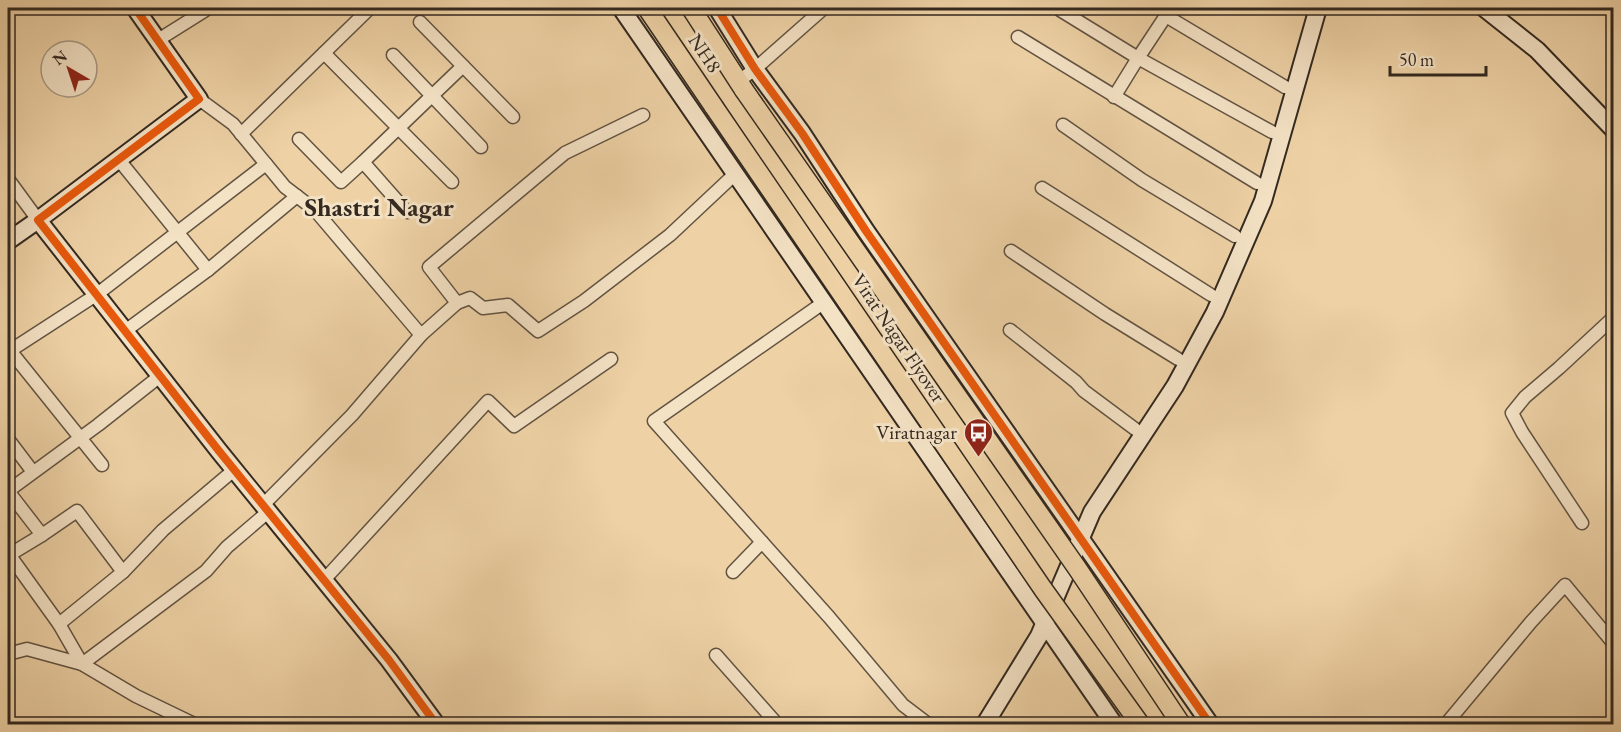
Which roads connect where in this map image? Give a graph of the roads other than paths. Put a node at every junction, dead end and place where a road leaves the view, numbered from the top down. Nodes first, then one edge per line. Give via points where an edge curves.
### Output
1 (135, 8) edge
2 (208, 8) edge
3 (370, 8) edge
4 (647, 8) edge
5 (691, 8) edge
6 (717, 8) edge
7 (824, 8) edge
8 (1307, 8) edge
9 (1318, 8) edge
10 (1484, 8) edge
11 (629, 10) edge
12 (1060, 10) dead end
13 (1169, 12) edge
14 (420, 22) dead end
15 (1018, 37) dead end
16 (158, 40) junction
17 (324, 53) junction
18 (393, 55) dead end
19 (1138, 58) junction
20 (463, 66) junction
21 (755, 69) junction
22 (741, 85) junction
23 (1285, 87) junction
24 (432, 96) junction
25 (1114, 97) junction
26 (199, 99) junction
27 (710, 100) junction
28 (692, 109) junction
29 (643, 115) dead end
30 (513, 117) dead end
31 (1063, 125) dead end
32 (399, 128) junction
33 (1614, 130) edge
34 (1272, 132) junction
35 (241, 134) junction
36 (299, 139) dead end
37 (481, 147) dead end
38 (119, 160) junction
39 (363, 162) junction
40 (266, 164) junction
41 (735, 174) junction
42 (8, 179) edge
43 (452, 182) dead end
44 (1257, 183) junction
45 (1042, 188) dead end
46 (297, 196) junction
47 (407, 212) dead end
48 (38, 220) junction
49 (179, 233) junction
50 (1235, 236) junction
51 (8, 241) edge
52 (1011, 251) dead end
53 (208, 270) junction
54 (96, 295) junction
55 (1211, 295) junction
56 (456, 303) junction
57 (823, 303) junction
58 (1614, 316) edge
59 (1010, 330) dead end
60 (125, 332) junction
61 (421, 335) junction
62 (8, 350) edge
63 (611, 358) dead end
64 (1178, 359) junction
65 (160, 376) junction
66 (1135, 429) junction
67 (79, 438) junction
68 (8, 439) edge
69 (102, 465) dead end
70 (234, 470) junction
71 (33, 472) junction
72 (8, 491) edge
73 (266, 509) junction
74 (1582, 523) dead end
75 (1077, 533) junction
76 (42, 535) junction
77 (762, 542) junction
78 (8, 554) edge
79 (123, 572) junction
80 (733, 572) dead end
81 (324, 580) junction
82 (1041, 620) junction
83 (59, 624) junction
84 (1614, 644) edge
85 (8, 654) edge
86 (716, 655) dead end
87 (82, 664) junction
88 (194, 724) edge
89 (436, 724) edge
90 (777, 724) edge
91 (928, 724) edge
92 (974, 724) edge
93 (985, 724) edge
94 (1114, 724) edge
95 (1140, 724) edge
96 (1182, 724) edge
97 (1210, 724) edge
98 (1446, 724) edge

1 - 16 street
2 - 16 street
3 - 17 street
4 - 27 main road, NH8
5 - 22 main road, NH8
6 - 21 street
7 - 21 street
8 - 23 street
9 - 75 street via 1263,201 1215,312 1175,386
10 - 33 street via 1537,50
11 - 28 street
12 - 19 street
13 - 19 street
13 - 23 street
14 - 20 street
15 - 25 street
16 - 26 street
17 - 32 street
17 - 35 street
18 - 24 street
19 - 25 street
19 - 34 street
20 - 24 street
20 - 30 street
21 - 22 street
21 - 75 street
22 - 96 main road, Virat Nagar Flyover, bridge
23 - 34 street
24 - 32 street
24 - 37 street
25 - 44 street
26 - 35 street
26 - 38 street
27 - 28 street
27 - 95 main road, Virat Nagar Flyover, bridge via 1043,589
28 - 41 street
29 - 56 street via 565,153 429,267
31 - 50 street via 1142,180
32 - 39 street
32 - 43 street
34 - 44 street
35 - 40 street
36 - 39 street via 341,182
38 - 48 street
38 - 49 street
39 - 47 street
40 - 46 street
40 - 49 street
41 - 56 street via 670,235 538,331 508,305 483,308 470,298
41 - 57 street
42 - 48 street
44 - 50 street
45 - 55 street
46 - 53 street
46 - 61 street via 315,210
48 - 51 street
48 - 54 street
49 - 53 street
49 - 54 street
50 - 55 street
52 - 64 street
53 - 60 street
54 - 60 street
54 - 62 street
55 - 64 street
56 - 61 street
57 - 77 street via 654,421
57 - 82 street
58 - 74 street via 1512,413
59 - 66 street
60 - 65 street
61 - 73 street
62 - 67 street
63 - 81 street via 514,426 488,401
64 - 66 street
65 - 67 street
65 - 70 street
66 - 75 street via 1084,506
67 - 69 street
67 - 71 street
68 - 71 street
70 - 73 street
70 - 79 street via 163,530
71 - 72 street
72 - 76 street
73 - 81 street
73 - 87 street via 206,571
75 - 82 street
75 - 97 street
76 - 78 street
76 - 79 street via 77,512
77 - 80 street
77 - 91 street via 903,705
78 - 83 street
79 - 83 street
81 - 89 street
82 - 92 street
82 - 93 street
82 - 94 street
83 - 87 street
84 - 98 street via 1565,585
85 - 87 street via 27,649
86 - 90 street
87 - 88 street

